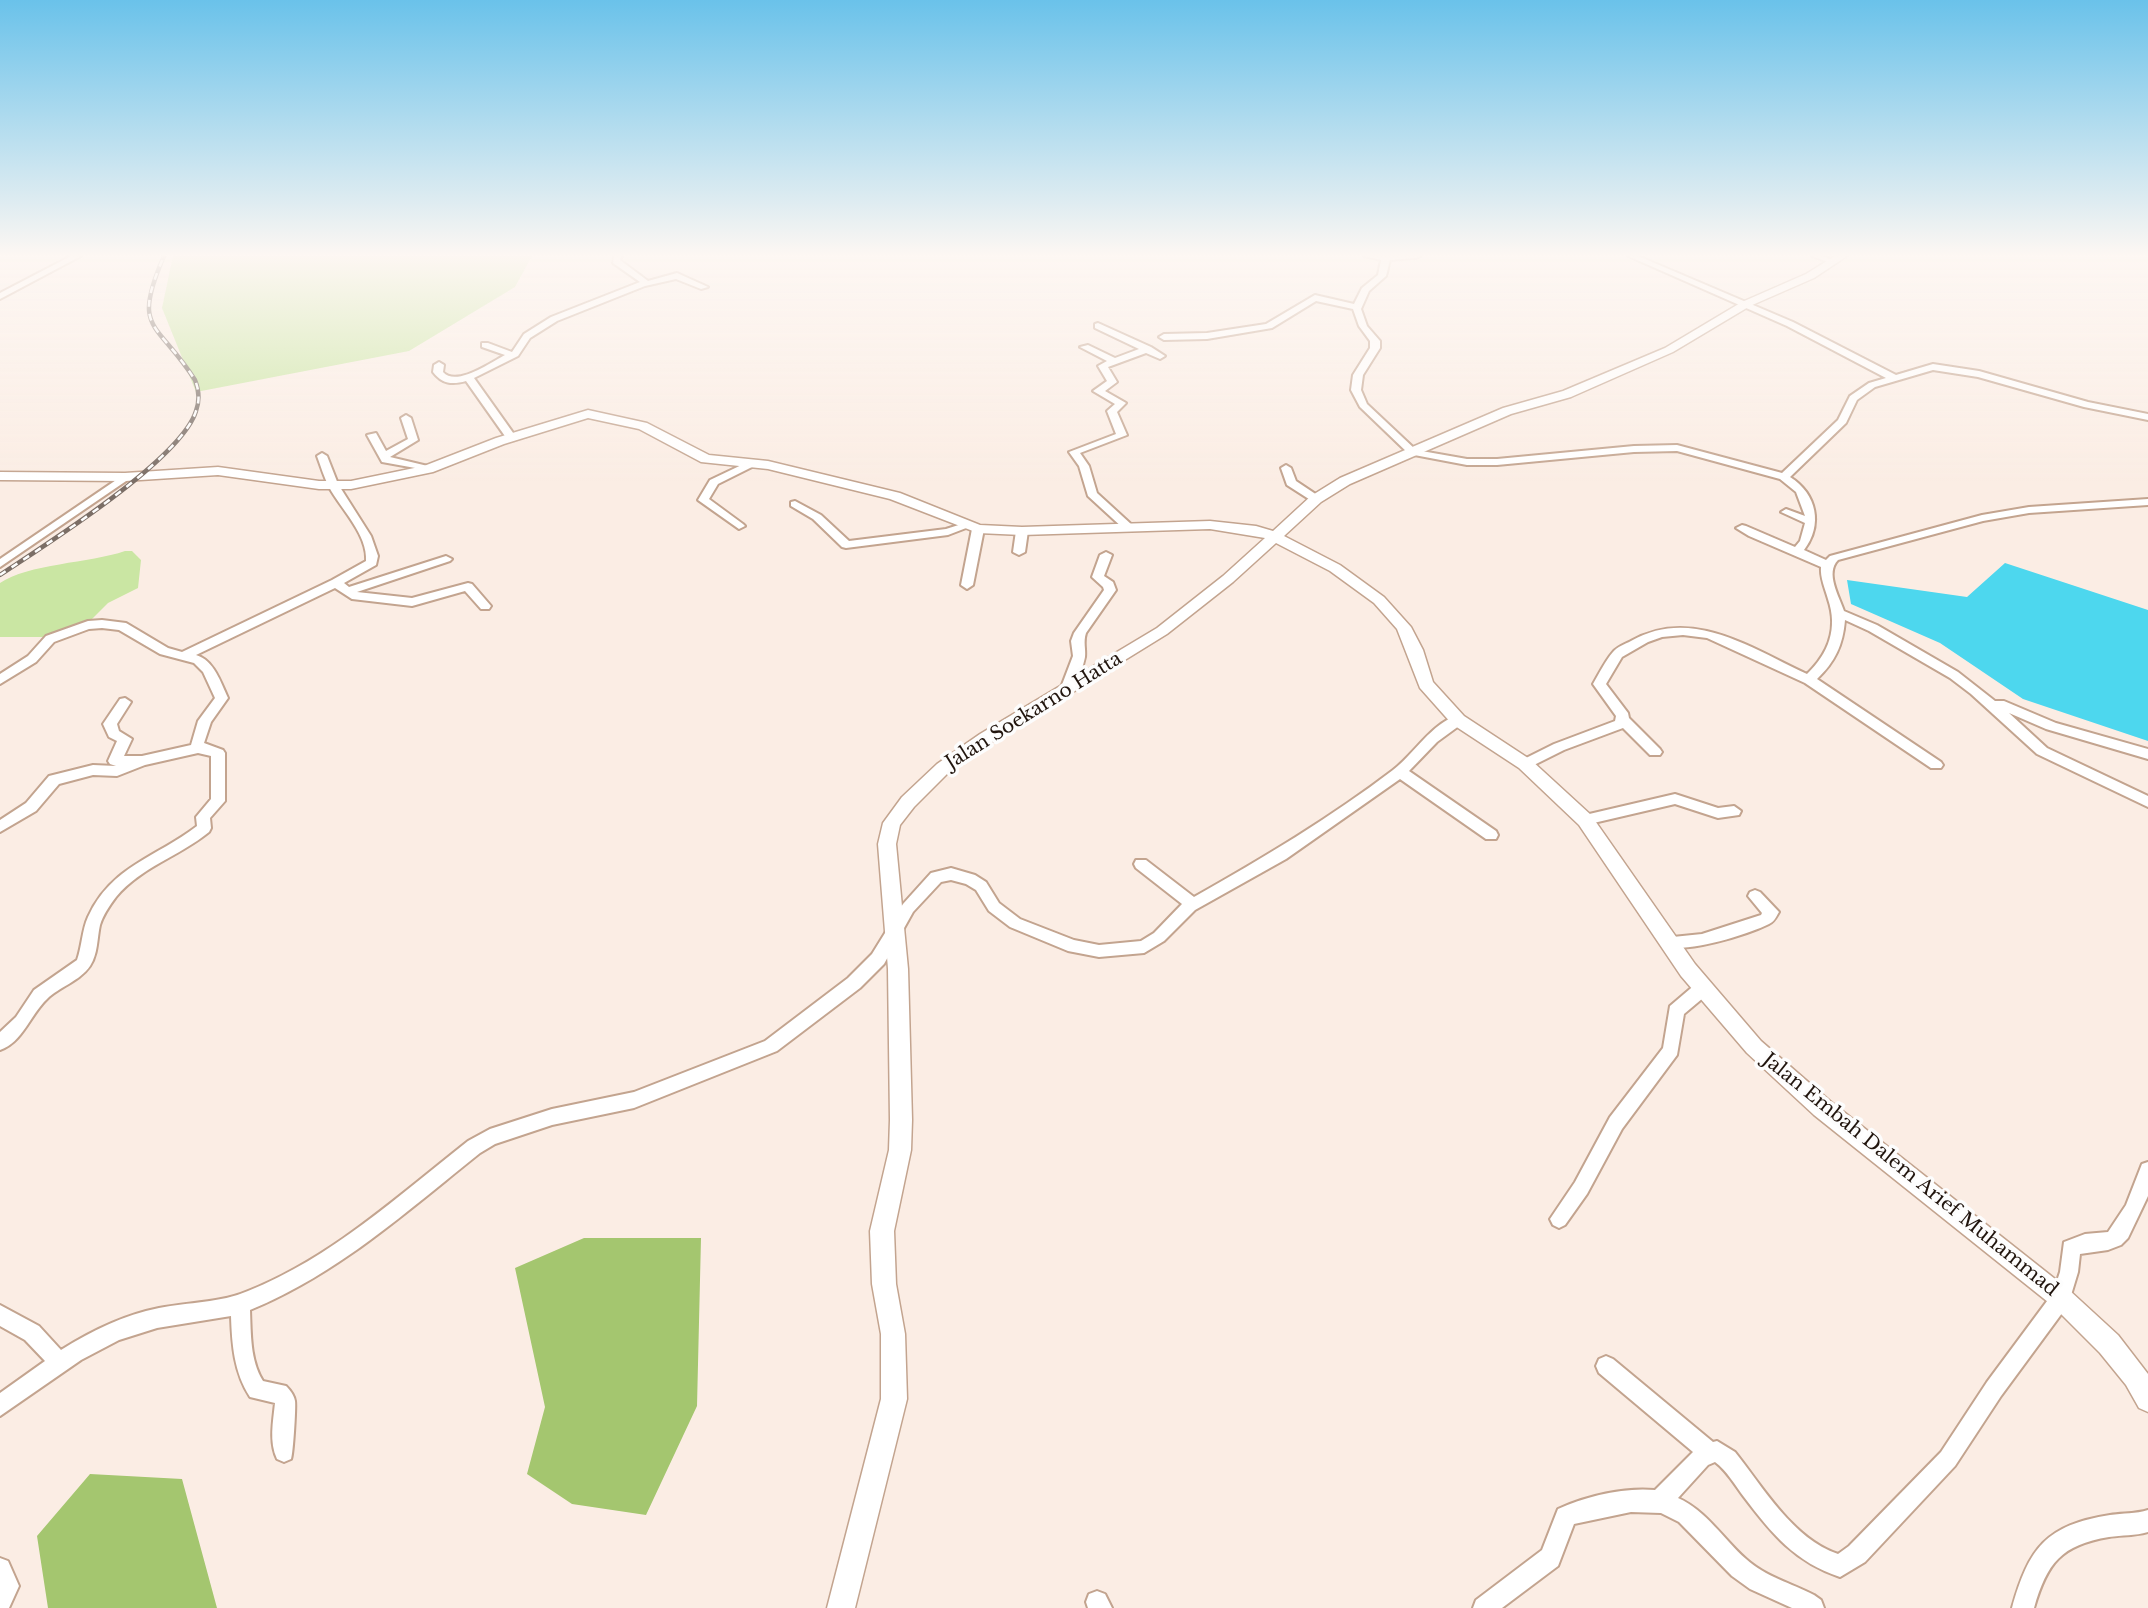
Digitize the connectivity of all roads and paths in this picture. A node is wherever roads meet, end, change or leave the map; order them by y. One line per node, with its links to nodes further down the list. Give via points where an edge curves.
1 (535, 331): 11 (street)
2 (1109, 331): 10 (street)
3 (1238, 331): 7 (street)
4 (1367, 331): 23 (street, via 1375,348 1358,375 1358,397)
5 (1700, 331): 23 (street, Jalan Soekarno Hatta, via 1669,350 1567,394 1507,411)
6 (1800, 331): 18 (street)
7 (1164, 337)
8 (485, 345): 11 (street)
9 (1085, 346): 13 (street)
10 (1148, 349): 12 (street); 13 (street)
11 (513, 355): 16 (street)
12 (1160, 356)
13 (1114, 361): 40 (street, via 1104,365 1112,382 1098,391 1121,403 1112,411 1122,435 1074,452 1084,466 1092,494)
14 (467, 362): 16 (street)
15 (439, 365): 17 (street, via 444,379)
16 (481, 370): 17 (street)
17 (468, 377): 22 (street)
18 (1894, 377): 19 (street, via 1933,367 1953,369); 31 (street, via 1853,398 1842,421)
19 (2148, 417)
20 (405, 418): 25 (street, via 414,440)
21 (372, 435): 25 (street)
22 (511, 437): 26 (street, Jalan Embah Dalem Arief Muhammad, via 593,414 643,426 706,459); 28 (street, Jalan Embah Dalem Arief Muhammad)
23 (1413, 452): 31 (street, via 1497,462 1677,449); 33 (street, Jalan Soekarno Hatta, via 1356,475)
24 (322, 456): 32 (street)
25 (383, 457): 28 (street)
26 (752, 463): 38 (street, via 713,482 703,500); 39 (street, Jalan Embah Dalem Arief Muhammad, via 894,496)
27 (1286, 468): 33 (street, via 1291,483)
28 (428, 469): 32 (street, Jalan Embah Dalem Arief Muhammad)
29 (0, 476): 30 (street, Jalan Embah Dalem Arief Muhammad)
30 (125, 477): 32 (street, Jalan Embah Dalem Arief Muhammad, via 218,471); 48 (street)
31 (1784, 477): 37 (street, via 1803,491)
32 (333, 486): 51 (street, via 374,558)
33 (1316, 499): 43 (street, Jalan Soekarno Hatta)
34 (2148, 502): 49 (street, via 1982,518 1833,558)
35 (795, 504): 39 (street, via 817,517 846,545)
36 (1786, 512): 37 (street)
37 (1811, 522): 44 (street)
38 (739, 526)
39 (973, 527): 42 (street, Jalan Embah Dalem Arief Muhammad); 50 (street)
40 (1128, 527): 42 (street, Jalan Embah Dalem Arief Muhammad); 43 (street, Jalan Embah Dalem Arief Muhammad, via 1227,526)
41 (1742, 528): 44 (street, via 1784,549)
42 (1022, 531): 45 (street)
43 (1274, 536): 57 (street, Jalan Soekarno Hatta, via 1162,631); 61 (street, Jalan Embah Dalem Arief Muhammad, via 1335,568 1379,600 1403,627 1426,684)
44 (1799, 550): 49 (street)
45 (1020, 552)
46 (1106, 555): 57 (street, via 1098,577 1110,590 1080,633 1079,656)
47 (446, 559): 51 (street)
48 (1, 562)
49 (1827, 565): 53 (street)
50 (967, 585)
51 (341, 588): 52 (street, via 357,596 412,602 468,587); 54 (street)
52 (485, 606)
53 (1839, 613): 56 (street, via 1837,640 1825,664); 58 (street, via 1873,628)
54 (184, 656): 55 (street, via 158,648 122,626 88,625 50,639 32,659); 62 (street, via 198,660 208,670 222,698 205,721)
55 (0, 680)
56 (1809, 680): 60 (street, via 1709,634 1660,633 1618,654 1602,677 1599,684); 67 (street)
57 (1066, 690): 77 (street, Jalan Soekarno Hatta, via 943,768 892,823 887,870)
58 (1976, 691): 64 (street, via 2051,726); 69 (street, via 2042,751)
59 (125, 702): 65 (street, via 110,724 114,734 125,739 116,761)
60 (1622, 719): 63 (street); 66 (street, via 1621,724)
61 (1458, 720): 66 (street, Jalan Embah Dalem Arief Muhammad); 68 (street)
62 (199, 748): 65 (street); 80 (street, via 218,753 218,801 203,817 204,828 124,876 91,927 83,964 40,995)
63 (1655, 752)
64 (2148, 754)
65 (142, 761): 72 (street, via 117,771 93,770 54,780 31,807)
66 (1525, 764): 71 (street, Jalan Embah Dalem Arief Muhammad)
67 (1937, 765)
68 (1400, 772): 73 (street); 76 (street, via 1281,855)
69 (2148, 802)
70 (1734, 811): 71 (street, via 1718,813 1675,799)
71 (1585, 820): 78 (street, Jalan Embah Dalem Arief Muhammad)
72 (0, 827)
73 (1491, 835)
74 (1141, 864): 76 (street)
75 (1755, 896): 78 (street, via 1771,912 1766,919 1702,940)
76 (1193, 904): 77 (street, via 1149,944 1099,951 1022,927 994,907 981,887 951,874 926,884)
77 (894, 934): 84 (street, via 854,983 771,1046 634,1100 571,1112 490,1138 368,1232 289,1283); 96 (street, Jalan Soekarno Hatta, via 900,1150 882,1231 884,1284 893,1334 894,1399)
78 (1668, 942): 79 (street, Jalan Embah Dalem Arief Muhammad)
79 (1703, 988): 82 (street, via 1676,1011 1671,1050 1616,1124); 83 (street, Jalan Embah Dalem Arief Muhammad, via 1754,1047 1822,1108)
80 (0, 1043)
81 (2148, 1170): 83 (street, via 2131,1216 2118,1236 2071,1249)
82 (1559, 1219)
83 (2061, 1298): 88 (street, Jalan Embah Dalem Arief Muhammad, via 2109,1344); 91 (street, via 1948,1459 1840,1566 1802,1549 1728,1459 1717,1451)
84 (240, 1304): 86 (street, via 122,1328); 90 (street, via 243,1356 253,1385 257,1390 279,1393 285,1400)
85 (0, 1315): 86 (street, via 32,1333)
86 (59, 1362): 89 (street)
87 (1606, 1366): 91 (street)
88 (2148, 1399)
89 (0, 1406)
90 (284, 1452)
91 (1709, 1452): 92 (street)
92 (1660, 1501): 97 (street, via 1576,1511 1566,1517 1550,1558); 98 (street, via 1688,1518 1753,1579)
93 (2148, 1521): 99 (street, via 2078,1532 2054,1545 2035,1566)
94 (0, 1569): 95 (street, via 8,1586)
95 (0, 1602)
96 (841, 1608)
97 (1484, 1608)
98 (1813, 1608)
99 (2023, 1608)

